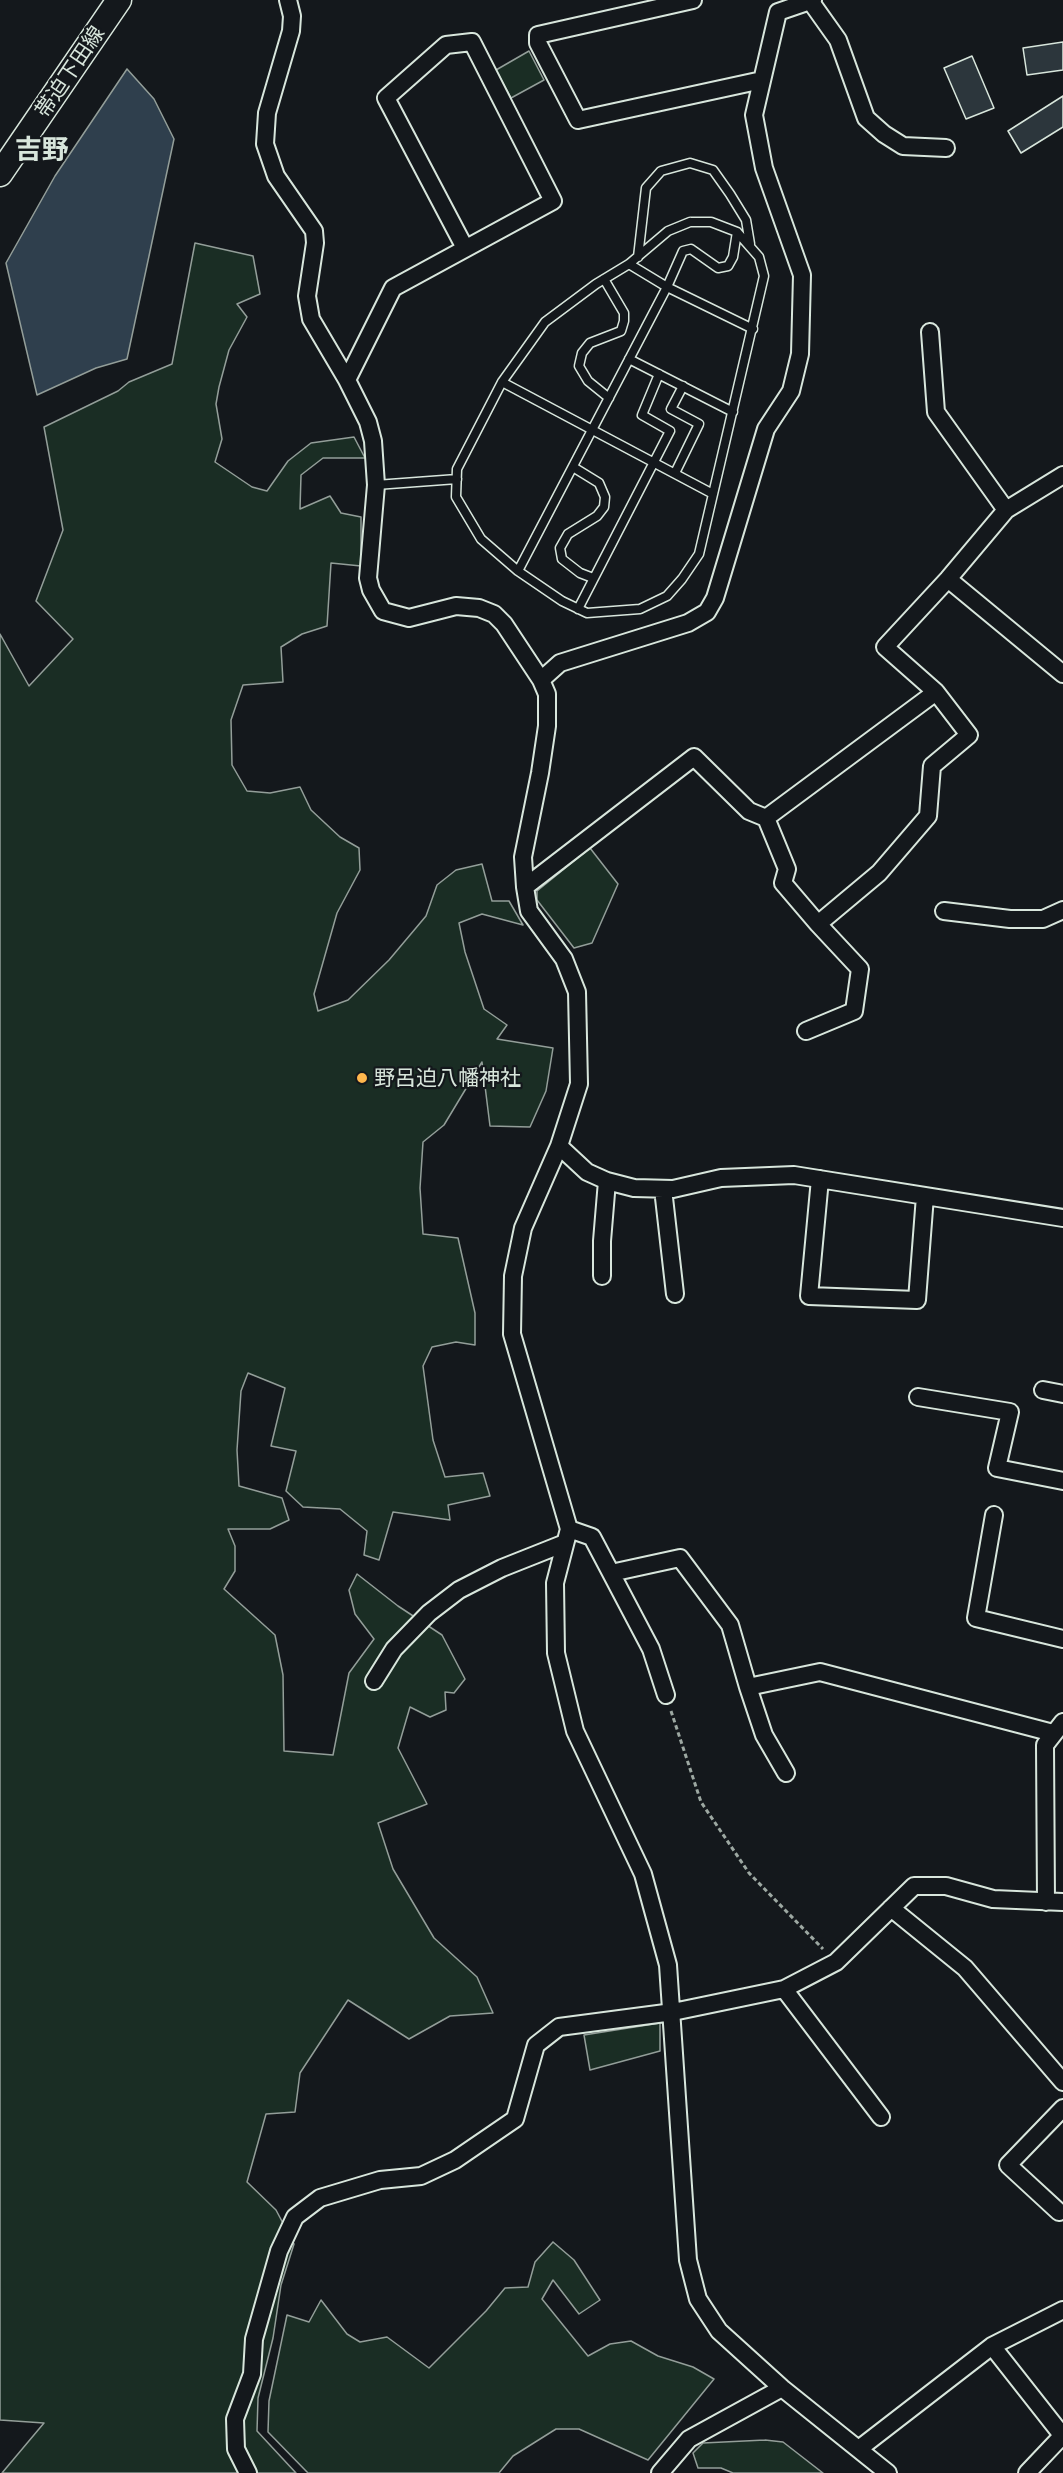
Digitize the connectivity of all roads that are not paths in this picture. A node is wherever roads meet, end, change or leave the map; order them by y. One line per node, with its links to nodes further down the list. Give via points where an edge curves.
1 (119, 0): 9 (main road, 帯迫下田線)
2 (288, 0): 21 (street, via 291,31 267,113 266,144 276,176 314,231 308,308)
3 (693, 0): 5 (street)
4 (812, 1): 6 (street); 8 (street, via 838,40 866,118 903,146)
5 (635, 6): 7 (street, via 538,35 538,43 578,120)
6 (773, 6): 7 (street)
7 (762, 80): 40 (street, via 754,115 758,141 802,275 800,354 792,391 766,429 715,598 707,612 688,623 560,663)
8 (946, 148)
9 (0, 174)
10 (737, 232): 11 (lane); 13 (lane, via 711,222 690,222 668,231); 16 (lane, via 728,266 718,268 691,249 683,251)
11 (750, 244): 13 (lane, via 746,220 713,170 690,163 661,171 646,188); 17 (lane, via 759,257 764,276)
12 (465, 248): 12 (street, via 553,201 472,42 446,45 386,98); 21 (street, via 393,288)
13 (638, 256): 14 (lane)
14 (629, 264): 15 (lane); 16 (lane)
15 (604, 279): 22 (lane, via 544,322); 24 (lane, via 624,313 624,321 621,331 590,343 579,366 588,381)
16 (667, 287): 17 (lane); 19 (lane)
17 (753, 329): 25 (lane)
18 (930, 332): 34 (street, via 936,412)
19 (629, 359): 20 (lane); 24 (lane)
20 (659, 374): 23 (lane); 27 (lane, via 642,415 670,431)
21 (347, 380): 32 (street, via 370,432 376,458)
22 (502, 382): 26 (lane); 31 (lane, via 469,442)
23 (683, 386): 25 (lane); 29 (lane, via 671,409 699,424)
24 (609, 398): 26 (lane)
25 (733, 412): 33 (lane)
26 (593, 429): 27 (lane); 28 (lane)
27 (655, 462): 29 (lane); 36 (lane)
28 (573, 467): 35 (lane); 36 (lane, via 599,483 605,497 604,507 568,534 560,548 562,559)
29 (675, 473): 33 (lane)
30 (1063, 475): 34 (street)
31 (457, 479): 32 (lane); 35 (lane, via 456,497 481,539)
32 (376, 485): 40 (street, via 368,578 375,601 383,611 409,618 456,606 494,614)
33 (713, 494): 38 (lane, via 699,554 667,596 640,609 586,613)
34 (1006, 510): 37 (street)
35 (518, 571): 38 (lane)
36 (593, 578): 38 (lane)
37 (948, 579): 39 (street); 41 (street, via 885,647)
38 (578, 609)
39 (1063, 674)
40 (541, 680): 43 (street, via 547,694 547,726 523,857)
41 (936, 692): 42 (street); 46 (street, via 969,735 932,766 928,816 879,873)
42 (766, 818): 43 (street, via 749,811 694,757); 46 (street, via 786,869 783,883)
43 (525, 887): 48 (street, via 529,911 564,959 578,992 579,1084)
44 (1063, 910): 45 (street, via 1043,919)
45 (944, 911)
46 (818, 924): 47 (street, via 860,969 854,1011)
47 (806, 1031)
48 (558, 1146): 50 (street, via 587,1172); 61 (street, via 523,1228 513,1276 512,1334)
49 (820, 1179): 51 (street, via 794,1175 721,1178); 52 (street); 52 (street, via 809,1296 917,1300)
50 (607, 1181): 51 (street, via 634,1188); 54 (street)
51 (663, 1189): 55 (street)
52 (925, 1196): 53 (street)
53 (1063, 1218)
54 (602, 1276)
55 (675, 1294)
56 (1043, 1390): 57 (street)
57 (1063, 1394)
58 (918, 1397): 59 (street, via 1010,1412 997,1468)
59 (1063, 1480)
60 (994, 1515): 63 (street, via 976,1618)
61 (567, 1536): 62 (street, via 592,1537); 64 (street, via 459,1590 429,1612 394,1649); 73 (street, via 555,1582 556,1653 575,1731 642,1874 668,1965)
62 (611, 1573): 65 (street, via 680,1558 730,1625); 66 (street, via 651,1648)
63 (1063, 1639)
64 (374, 1681)
65 (748, 1687): 67 (street, via 820,1672); 68 (street, via 764,1735)
66 (666, 1695)
67 (1058, 1728): 69 (street, via 1045,1745)
68 (786, 1773)
69 (1046, 1902): 70 (street); 71 (street, via 993,1899 946,1886 914,1886)
70 (1063, 1902)
71 (891, 1908): 72 (street, via 836,1962); 74 (street, via 965,1968)
72 (784, 1989): 73 (street); 76 (street)
73 (673, 2012): 80 (street, via 688,2260 698,2299 719,2331); 83 (street, via 559,2027 536,2045 515,2119 455,2160 421,2176 380,2180 320,2198 295,2217 276,2262 254,2339 252,2374 235,2419 236,2450)
74 (1063, 2082)
75 (1063, 2108): 77 (street, via 1008,2165)
76 (881, 2117)
77 (1059, 2212)
78 (1063, 2310): 79 (street)
79 (992, 2346): 81 (street); 82 (street)
80 (782, 2388): 82 (street); 84 (street, via 689,2439)
81 (1063, 2435): 86 (street)
82 (860, 2448): 85 (street)
83 (248, 2473)
84 (660, 2473)
85 (888, 2473)
86 (1027, 2473)

